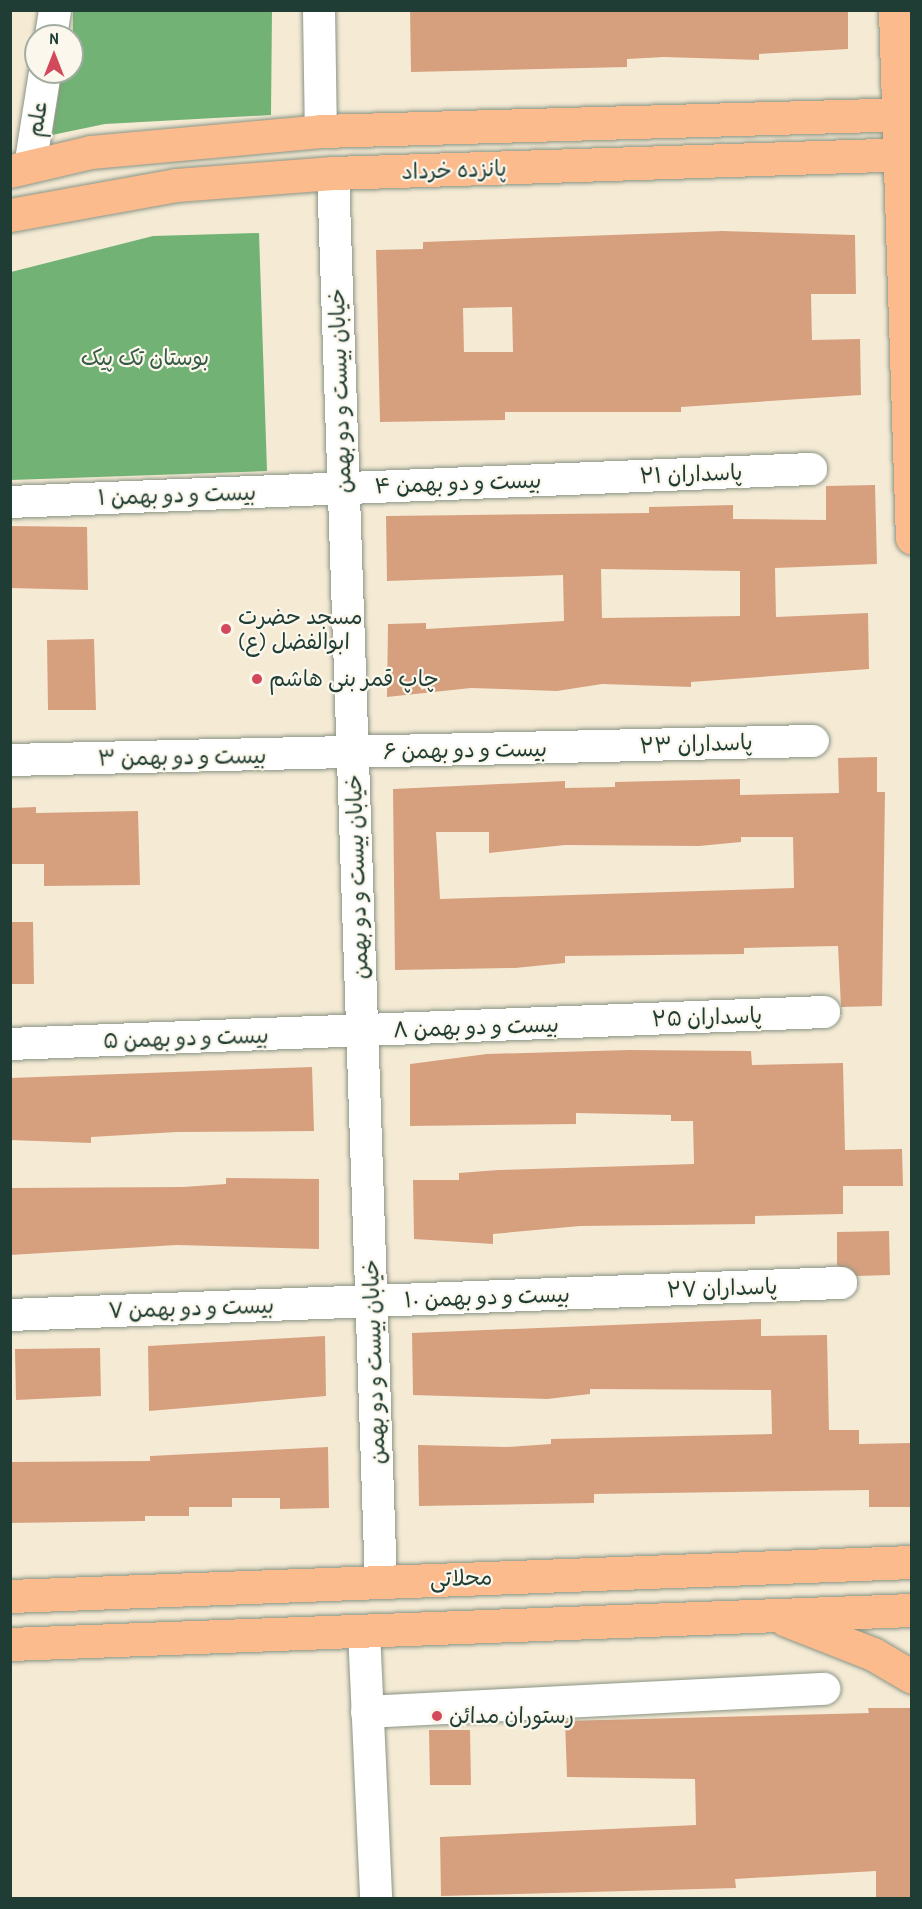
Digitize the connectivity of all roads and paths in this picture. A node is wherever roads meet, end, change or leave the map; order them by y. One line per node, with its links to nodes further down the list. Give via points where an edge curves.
1 (319, 10): 5 (street)
2 (895, 10): 4 (main road)
3 (42, 84): 7 (street, علم)
4 (905, 114): 5 (main road, پانزده خرداد); 6 (main road)
5 (321, 131): 7 (main road, پانزده خرداد, via 168,142)
6 (906, 155): 8 (main road, پانزده خرداد); 14 (main road)
7 (20, 169)
8 (333, 173): 9 (main road, پانزده خرداد, via 176,185); 12 (street, خیابان بیست و دو بهمن)
9 (10, 215)
10 (811, 469): 11 (street, پاسداران ۲۱)
11 (572, 478): 12 (street, بیست و دو بهمن ۴)
12 (344, 488): 13 (street, بیست و دو بهمن ۱); 17 (street, خیابان بیست و دو بهمن)
13 (10, 502)
14 (912, 538)
15 (813, 741): 16 (street, پاسداران ۲۳)
16 (578, 747): 17 (street, بیست و دو بهمن ۶)
17 (353, 753): 18 (street, بیست و دو بهمن ۳); 21 (street, خیابان بیست و دو بهمن)
18 (10, 760)
19 (825, 1012): 20 (street, پاسداران ۲۵)
20 (589, 1022): 21 (street, بیست و دو بهمن ۸)
21 (362, 1032): 22 (street, بیست و دو بهمن ۵); 25 (street, خیابان بیست و دو بهمن)
22 (10, 1044)
23 (841, 1283): 24 (street, پاسداران ۲۷)
24 (603, 1293): 25 (street, بیست و دو بهمن ۱۰)
25 (372, 1302): 26 (street, بیست و دو بهمن ۷); 28 (street, خیابان بیست و دو بهمن)
26 (10, 1315)
27 (912, 1562): 28 (main road, محلاتی)
28 (381, 1581): 29 (main road, محلاتی)
29 (10, 1596)
30 (912, 1610): 31 (main road)
31 (773, 1615): 32 (main road); 34 (main road, via 873,1654)
32 (364, 1631): 33 (main road); 36 (street)
33 (10, 1644)
34 (912, 1677)
35 (825, 1689): 36 (street)
36 (367, 1712): 37 (street)
37 (376, 1899)

